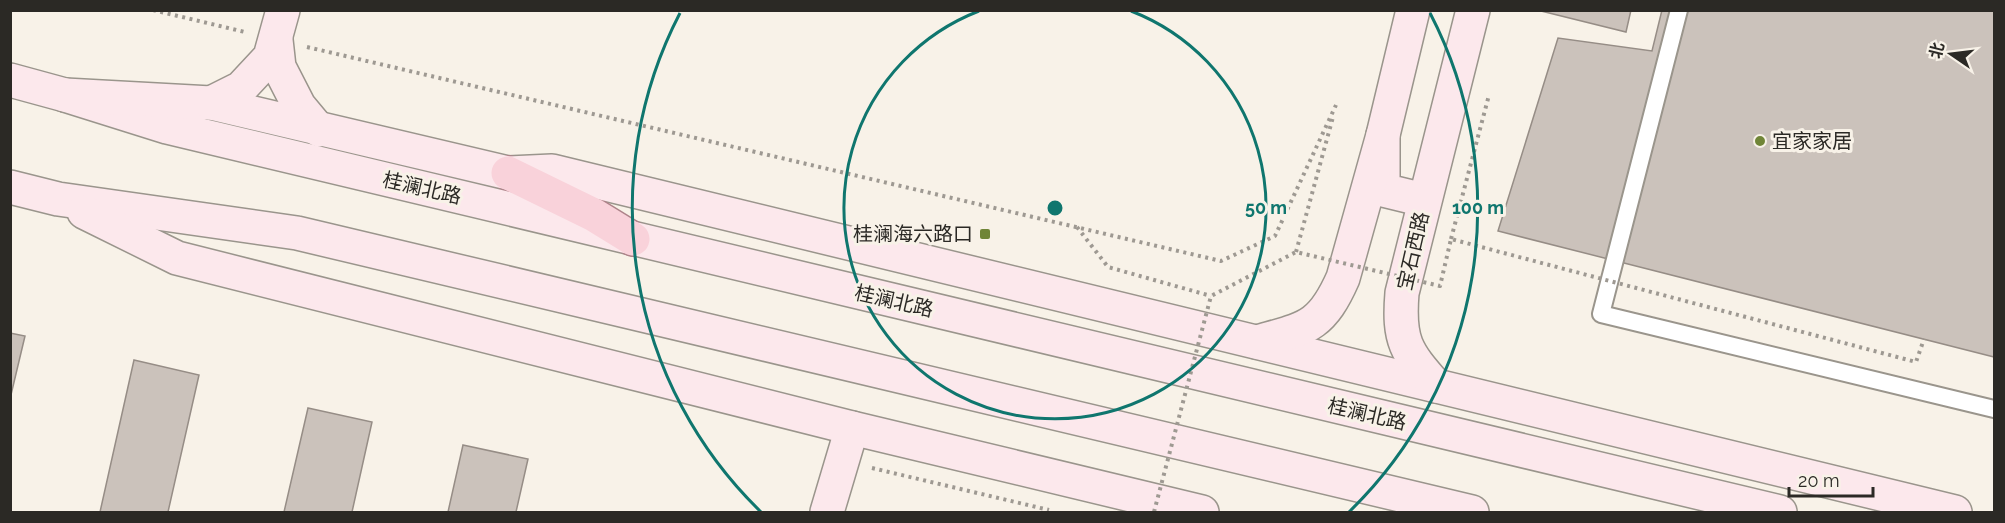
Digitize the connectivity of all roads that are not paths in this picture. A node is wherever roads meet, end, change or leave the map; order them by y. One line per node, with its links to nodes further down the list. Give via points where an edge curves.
1 (1413, 10): 9 (main road, 宝石西路)
2 (1473, 10): 13 (main road)
3 (1679, 10): 17 (lane, via 1601,314)
4 (280, 25): 7 (main road, via 270,57 261,69 241,88); 8 (main road, via 279,68 299,106)
5 (10, 81): 6 (main road, 桂澜北路)
6 (65, 95): 7 (main road); 14 (main road, 桂澜北路, via 166,127)
7 (211, 103): 8 (main road)
8 (320, 130): 10 (main road)
9 (1383, 135): 13 (main road, 宝石西路, via 1383,190); 15 (main road, 宝石西路, via 1334,299 1321,316 1299,330)
10 (508, 173): 14 (main road, via 594,215); 15 (main road, via 552,171)
11 (10, 187): 12 (main road)
12 (58, 199): 18 (main road, via 177,258); 21 (main road, via 297,233)
13 (1425, 200): 16 (main road, 宝石西路, via 1400,312 1402,338 1413,360)
14 (633, 239): 22 (main road, 桂澜北路)
15 (1257, 342): 16 (main road)
16 (1437, 386): 23 (main road)
17 (1995, 409)
18 (852, 428): 19 (main road); 20 (main road)
19 (827, 513)
20 (1202, 513)
21 (1472, 513)
22 (1780, 513)
23 (1955, 513)

